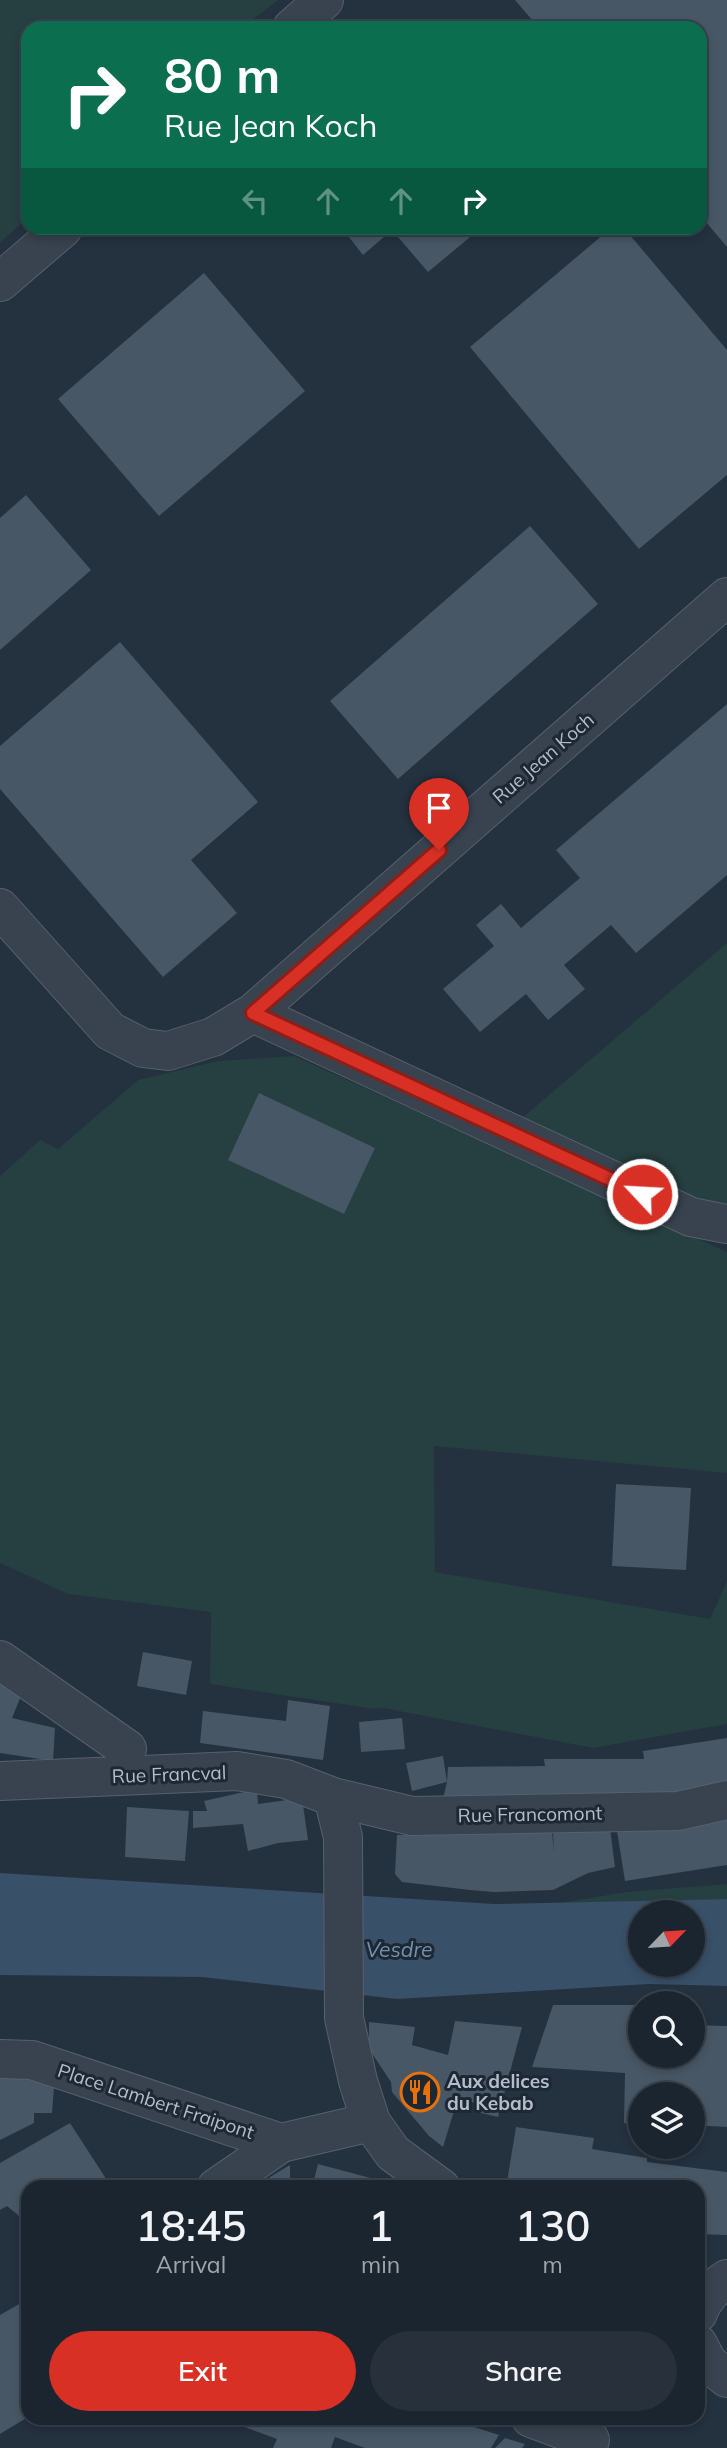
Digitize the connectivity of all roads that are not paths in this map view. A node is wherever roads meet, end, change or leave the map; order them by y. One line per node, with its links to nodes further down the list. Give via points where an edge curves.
1 (324, 0): 2 (street)
2 (300, 21)
3 (55, 235): 4 (street)
4 (0, 282)
5 (727, 597): 7 (street, Rue Jean Koch)
6 (0, 908): 7 (street, Rue Jean Koch, via 110,1031 143,1048 168,1051 213,1037)
7 (253, 1013): 8 (street, via 691,1217)
8 (727, 1224)
9 (0, 1660): 10 (street)
10 (127, 1749)
11 (0, 1781): 12 (street, Rue Francval, via 237,1771 286,1779)
12 (333, 1797): 13 (street, Rue Francomont, via 412,1816 678,1811); 15 (street, via 343,1837 344,2018)
13 (727, 1800)
14 (16, 2059): 16 (street, Place Lambert Fraipont)
15 (371, 2122): 16 (street, Place Lambert Fraipont); 18 (street, via 393,2153)
16 (281, 2143): 17 (street, Place Lambert Fraipont)
17 (228, 2180)
18 (424, 2180)
19 (727, 2279): 20 (street)
20 (705, 2298)
21 (557, 2425): 22 (street)
22 (595, 2435)

